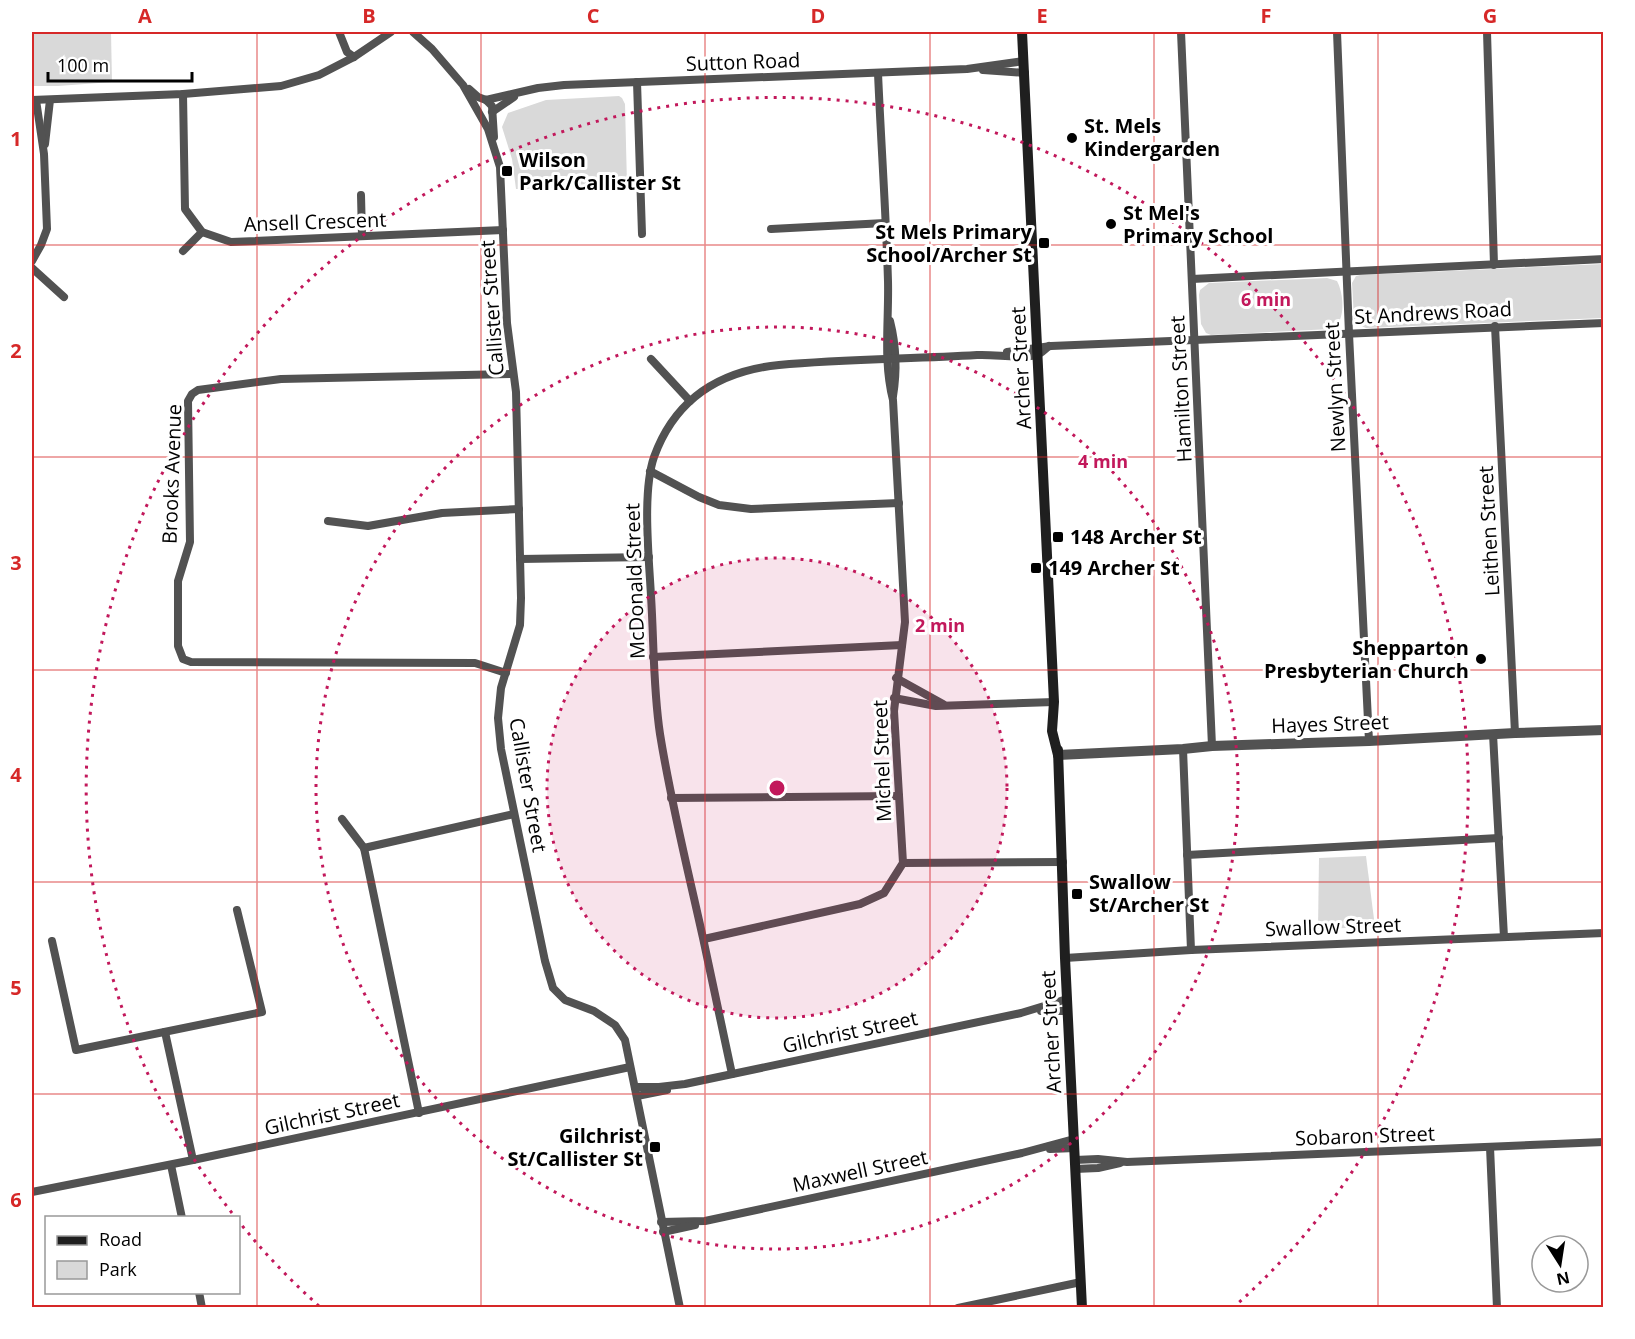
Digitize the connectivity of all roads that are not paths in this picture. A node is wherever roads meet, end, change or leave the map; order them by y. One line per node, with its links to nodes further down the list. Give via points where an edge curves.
1 (340, 32): 10 (street, via 347,52)
2 (391, 32): 10 (street)
3 (413, 32): 9 (street, Callister Street)
4 (420, 32): 9 (street, Callister Street)
5 (1022, 32): 11 (main road, Archer Street)
6 (1181, 32): 40 (street, Hamilton Street)
7 (1337, 32): 39 (street, Newlyn Street)
8 (1487, 32): 37 (street)
9 (432, 49): 15 (street, Callister Street)
10 (354, 57): 18 (street, via 319,75 281,86)
11 (1024, 61): 12 (street, Sutton Road); 13 (main road, Archer Street)
12 (967, 69): 13 (street, Sutton Road); 14 (street, Sutton Road)
13 (1025, 73): 46 (main road, Archer Street)
14 (878, 74): 16 (street, Sutton Road); 28 (street, Michel Street)
15 (461, 82): 21 (street, Callister Street); 22 (street, Callister Street)
16 (637, 82): 17 (street, Sutton Road, via 564,85); 32 (street)
17 (520, 93): 21 (street, Sutton Road); 23 (street, Sutton Road)
18 (183, 94): 20 (street); 31 (street, via 185,210)
19 (34, 100): 20 (street); 26 (street)
20 (50, 100): 26 (street)
21 (485, 100): 22 (street); 23 (street, Callister Street, via 491,103)
22 (476, 108): 24 (street, Callister Street)
23 (492, 112): 24 (street); 25 (street, Callister Street)
24 (480, 116): 25 (street, Callister Street)
25 (496, 153): 30 (street, Callister Street)
26 (44, 154): 36 (street, via 46,229)
27 (362, 195): 33 (street)
28 (885, 223): 29 (street); 48 (street, Michel Street, via 889,317 886,336)
29 (771, 229)
30 (503, 230): 33 (street, Ansell Crescent); 49 (street, Callister Street)
31 (202, 232): 33 (street, Ansell Crescent, via 231,242); 34 (street)
32 (642, 234)
33 (362, 236)
34 (183, 251)
35 (1604, 259): 37 (street)
36 (32, 261)
37 (1494, 265): 39 (street)
38 (32, 268): 41 (street)
39 (1347, 272): 40 (street); 44 (street, Newlyn Street)
40 (1192, 279): 45 (street, Hamilton Street)
41 (64, 297)
42 (1604, 323): 43 (street, St Andrews Road)
43 (1495, 327): 44 (street, St Andrews Road); 65 (street, Leithen Street)
44 (1349, 334): 45 (street, St Andrews Road); 67 (street, Newlyn Street)
45 (1196, 341): 46 (street, St Andrews Road); 68 (street, Hamilton Street)
46 (1042, 349): 48 (street, McDonald Street); 62 (main road, Archer Street)
47 (651, 359): 50 (street)
48 (891, 360): 50 (street, McDonald Street, via 748,370 714,383); 52 (street, Michel Street, via 888,384)
49 (513, 374): 53 (street, Callister Street); 59 (street, Brooks Avenue, via 282,379 198,390 188,401 190,542 178,581 178,646 183,659 191,662 475,663)
50 (690, 401): 51 (street, McDonald Street, via 669,426)
51 (650, 471): 52 (street, via 699,497 751,509); 55 (street, McDonald Street)
52 (899, 503): 57 (street, Michel Street, via 905,622)
53 (519, 509): 54 (street, via 442,513 368,526); 56 (street, Callister Street)
54 (328, 521)
55 (649, 557): 56 (street); 58 (street, McDonald Street)
56 (520, 559): 59 (street, Callister Street, via 520,625)
57 (902, 645): 58 (street); 60 (street, Michel Street)
58 (653, 657): 72 (street, McDonald Street, via 659,731)
59 (506, 673): 73 (street, Callister Street, via 498,718)
60 (896, 678): 61 (street, Michel Street); 63 (street)
61 (894, 698): 63 (street); 71 (street, Michel Street)
62 (1054, 702): 63 (street); 70 (main road, Archer Street, via 1052,727)
63 (947, 706)
64 (1604, 730): 65 (street, Hayes Street)
65 (1515, 733): 66 (street, Hayes Street)
66 (1493, 734): 67 (street, Hayes Street); 75 (street)
67 (1369, 741): 68 (street, Hayes Street)
68 (1212, 746): 69 (street, Hayes Street)
69 (1184, 749): 70 (street, Hayes Street); 77 (street)
70 (1058, 755): 78 (main road, Archer Street)
71 (899, 796): 72 (street); 79 (street, Michel Street)
72 (671, 798): 83 (street, McDonald Street)
73 (514, 814): 76 (street); 91 (street, Callister Street, via 553,988 565,1000 594,1011 615,1025 625,1040)
74 (342, 819): 76 (street)
75 (1498, 838): 77 (street); 82 (street)
76 (364, 849): 96 (street)
77 (1187, 855): 85 (street)
78 (1063, 862): 79 (street); 86 (main road, Archer Street)
79 (903, 863): 83 (street, via 884,893 860,904)
80 (237, 910): 90 (street, via 262,1012)
81 (1604, 933): 82 (street, Swallow Street)
82 (1504, 937): 85 (street, Swallow Street)
83 (704, 939): 92 (street, McDonald Street)
84 (52, 941): 90 (street, via 76,1050)
85 (1191, 950): 86 (street, Swallow Street)
86 (1065, 958): 87 (main road, Archer Street)
87 (1067, 999): 88 (main road, Archer Street); 89 (street, Gilchrist Street)
88 (1068, 1011): 89 (street, Gilchrist Street); 98 (main road, Archer Street)
89 (1021, 1012): 92 (street, Gilchrist Street)
90 (165, 1032): 100 (street)
91 (630, 1067): 94 (street, Callister Street); 96 (street, Gilchrist Street)
92 (732, 1074): 93 (street, Gilchrist Street)
93 (685, 1084): 94 (street, Gilchrist Street); 95 (street, Gilchrist Street)
94 (634, 1087): 95 (street, Callister Street)
95 (637, 1096): 106 (street, Callister Street)
96 (419, 1113): 100 (street, Gilchrist Street)
97 (1604, 1142): 99 (street, Sobaron Street)
98 (1074, 1144): 102 (main road, Archer Street); 105 (street, Maxwell Street)
99 (1490, 1147): 102 (street, Sobaron Street, via 1128,1162 1098,1159); 112 (street)
100 (193, 1160): 101 (street, Gilchrist Street)
101 (171, 1165): 103 (street, Gilchrist Street); 104 (street)
102 (1075, 1165): 108 (main road, Archer Street)
103 (32, 1194)
104 (182, 1216)
105 (705, 1221): 106 (street, Maxwell Street); 107 (street, Maxwell Street)
106 (661, 1222): 107 (street, Callister Street)
107 (663, 1232): 109 (street, Callister Street)
108 (1081, 1282): 110 (street); 111 (main road, Archer Street)
109 (680, 1308)
110 (958, 1308)
111 (1082, 1308)
112 (1497, 1308)

